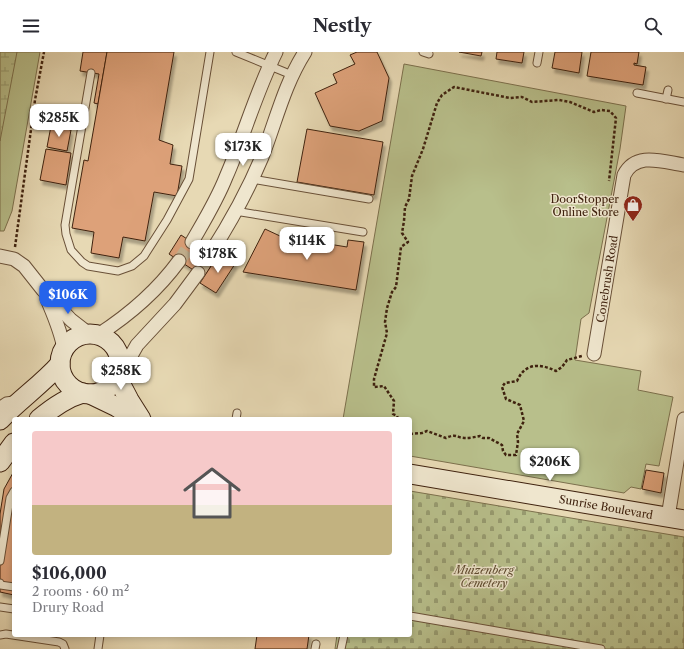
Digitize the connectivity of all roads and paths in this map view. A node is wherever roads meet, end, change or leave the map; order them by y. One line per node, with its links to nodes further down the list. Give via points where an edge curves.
1 (44, 52): 22 (path)
2 (210, 52): 9 (lane, via 189,179 149,249 138,262 118,271 88,266 82,262 71,250 66,234 65,225)
3 (236, 52): 8 (lane)
4 (276, 52): 8 (street)
5 (304, 52): 10 (street)
6 (539, 52): 7 (lane)
7 (537, 63)
8 (269, 65): 10 (lane); 21 (street, via 226,178)
9 (91, 73)
10 (292, 75): 16 (street)
11 (668, 90): 13 (lane)
12 (637, 93): 13 (lane)
13 (666, 98): 14 (lane)
14 (684, 102)
15 (684, 165): 17 (street, Conebrush Road, via 642,160 627,169)
16 (252, 179): 18 (lane); 19 (street)
17 (622, 187): 29 (street, Conebrush Road); 38 (path, via 608,181 616,118 610,111 594,112 578,104 559,100 532,102 522,97 510,98 454,88 442,95 412,176 402,233 408,242 401,247 396,287 392,292 385,322 387,333 374,380 374,386 384,386 394,401 393,414)
18 (369, 199)
19 (235, 211): 20 (lane); 23 (street)
20 (363, 232)
21 (192, 242)
22 (14, 251)
23 (210, 254)
24 (0, 256): 27 (street, via 14,259 24,266)
25 (179, 261): 28 (street, via 138,305 114,324)
26 (198, 273): 31 (street, via 166,315 137,345)
27 (42, 290): 28 (street, via 71,320); 30 (street, via 58,324 62,338)
28 (94, 334): 30 (street, via 74,338); 31 (street, via 106,338 113,344 120,361)
29 (594, 354): 41 (path, via 567,360 556,371 547,367 529,367 517,381 505,383 502,387 506,399 520,405 524,421 517,434 516,455 506,455 502,445 480,436 463,438 457,435 446,438 427,430)
30 (62, 357): 32 (street, via 64,380 75,391); 33 (street, via 39,386)
31 (119, 373): 32 (street, via 109,388); 37 (street, via 129,400)
32 (86, 394): 35 (street, via 66,400); 36 (street, via 117,406)
33 (22, 399): 34 (lane, via 6,401); 40 (street)
34 (0, 405)
35 (42, 417)
36 (132, 417)
37 (140, 417)
38 (397, 417)
39 (684, 419): 43 (street)
40 (0, 420)
41 (412, 434)
42 (12, 446): 44 (street)
43 (681, 453): 47 (street)
44 (0, 462)
45 (412, 474): 47 (street, Sunrise Boulevard)
46 (12, 494): 48 (lane)
47 (676, 519)
48 (0, 561)
49 (0, 584): 50 (lane)
50 (12, 587)
51 (0, 607): 52 (lane)
52 (12, 609)
53 (412, 616): 62 (lane)
54 (0, 635): 55 (lane)
55 (12, 635)
56 (26, 637): 59 (lane, via 59,642)
57 (100, 637): 60 (lane)
58 (344, 637): 61 (lane)
59 (65, 649)
60 (98, 649)
61 (341, 649)
62 (601, 649)

